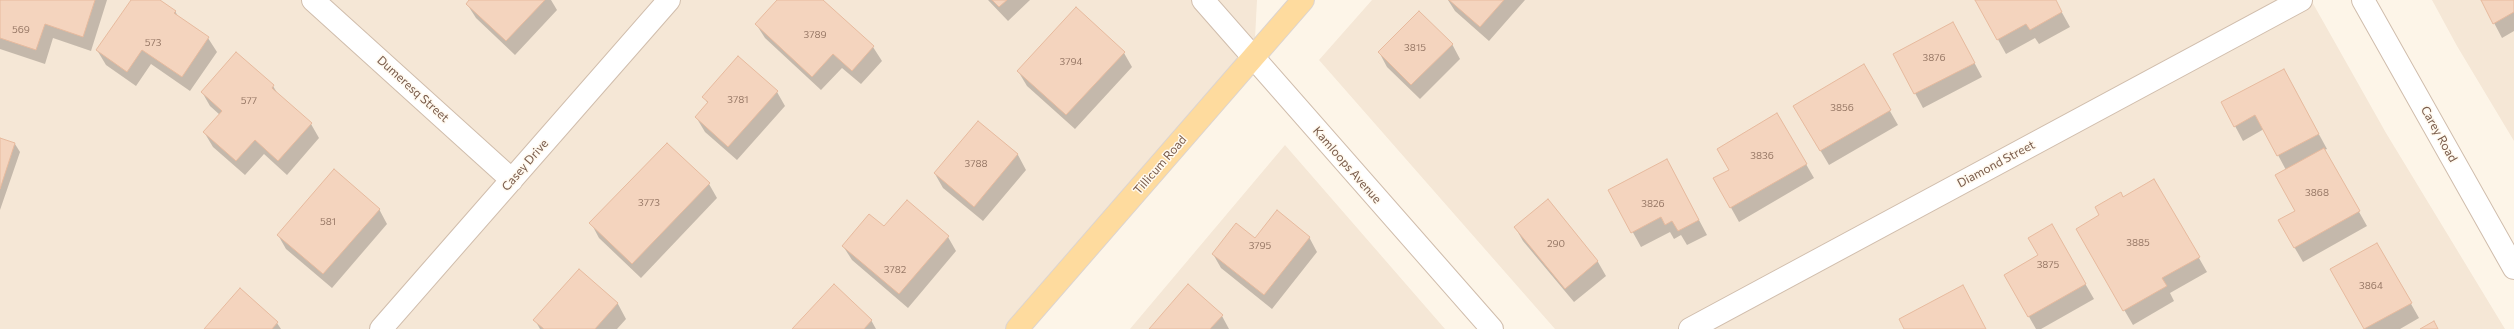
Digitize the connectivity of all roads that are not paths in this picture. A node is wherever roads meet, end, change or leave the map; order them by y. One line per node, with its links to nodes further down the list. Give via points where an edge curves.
1 (313, 0): 8 (street, Dumeresq Street)
2 (669, 0): 8 (street, Casey Drive)
3 (1203, 0): 7 (street, Kamloops Avenue)
4 (1303, 0): 7 (main road, Tillicum Road)
5 (2301, 0): 13 (street, Diamond Street)
6 (2363, 0): 9 (street, Carey Road)
7 (1254, 58): 11 (main road, Tillicum Road); 12 (street, Kamloops Avenue)
8 (512, 180): 10 (street, Casey Drive)
9 (2514, 268)
10 (381, 329)
11 (1017, 329)
12 (1492, 329)
13 (1690, 329)

